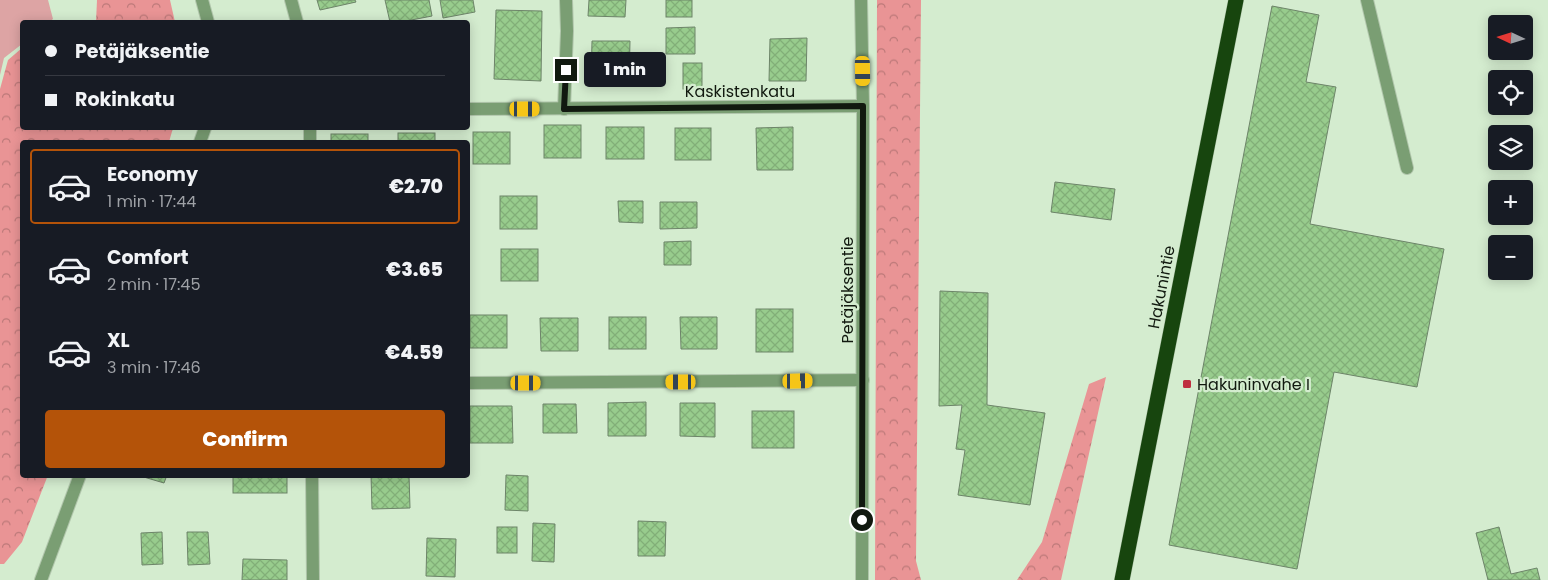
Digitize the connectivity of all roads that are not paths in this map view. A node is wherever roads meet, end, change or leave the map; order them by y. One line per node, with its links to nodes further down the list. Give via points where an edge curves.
1 (202, 0): 7 (street)
2 (291, 0): 8 (street)
3 (566, 0): 11 (street)
4 (861, 0): 9 (street, Petäjäksentie)
5 (1236, 0): 20 (highway, Hakunintie)
6 (1367, 0): 12 (street)
7 (207, 20)
8 (296, 20)
9 (863, 106): 11 (street, Kaskistenkatu); 13 (street, Petäjäksentie)
10 (470, 109): 11 (street, Kaskistenkatu)
11 (564, 109)
12 (1407, 168)
13 (863, 380): 14 (street); 19 (street, Petäjäksentie)
14 (470, 383)
15 (79, 478): 17 (street)
16 (312, 478): 18 (street)
17 (40, 580)
18 (313, 580)
19 (862, 580)
20 (1122, 580)

